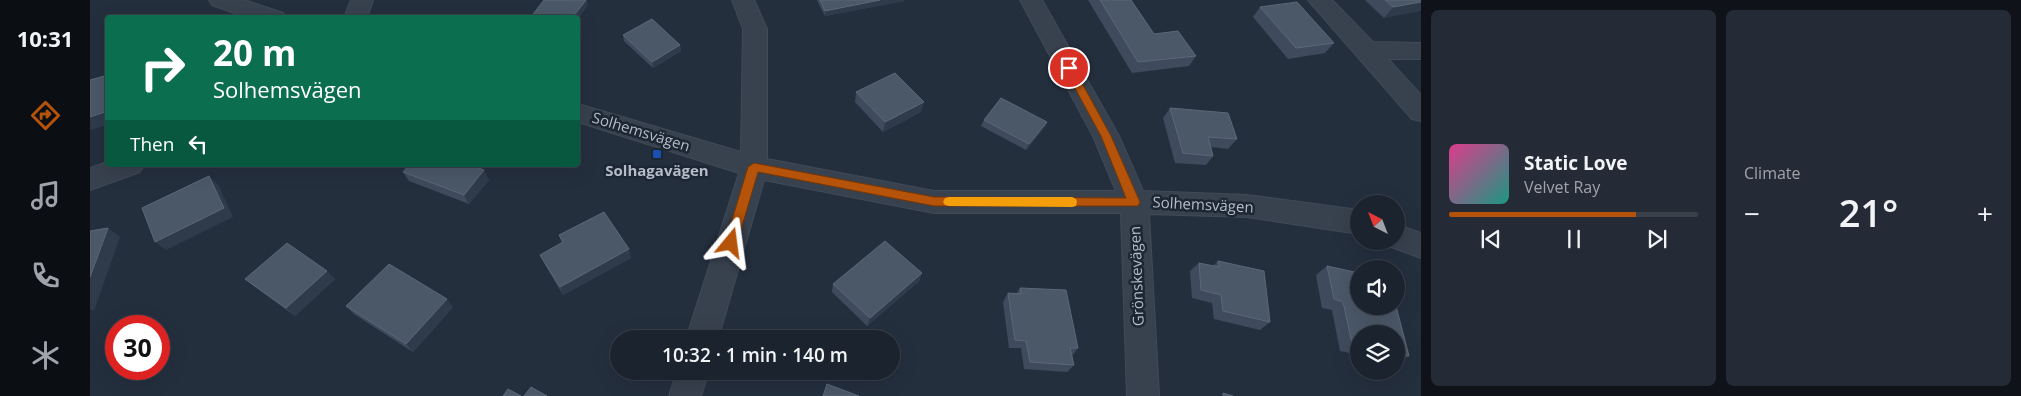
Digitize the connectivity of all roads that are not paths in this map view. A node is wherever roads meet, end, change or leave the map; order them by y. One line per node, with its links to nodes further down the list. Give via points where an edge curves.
1 (220, 0): 6 (street)
2 (362, 0): 7 (street)
3 (743, 0): 13 (street, via 755,29)
4 (1032, 0): 15 (street, Grönskevägen, via 1106,136)
5 (1320, 0): 8 (street)
6 (266, 15)
7 (356, 15)
8 (1367, 50): 9 (street); 10 (street)
9 (1421, 51)
10 (1421, 112)
11 (580, 113): 13 (street, Solhemsvägen)
12 (125, 167): 14 (street)
13 (754, 167): 15 (street, Solhemsvägen, via 934,202); 19 (street)
14 (90, 179)
15 (1134, 202): 16 (street, Solhemsvägen, via 1247,206); 22 (street, Grönskevägen)
16 (1350, 221)
17 (1405, 240): 18 (street)
18 (1421, 246)
19 (705, 330)
20 (690, 380): 21 (street)
21 (685, 396)
22 (1143, 396)

